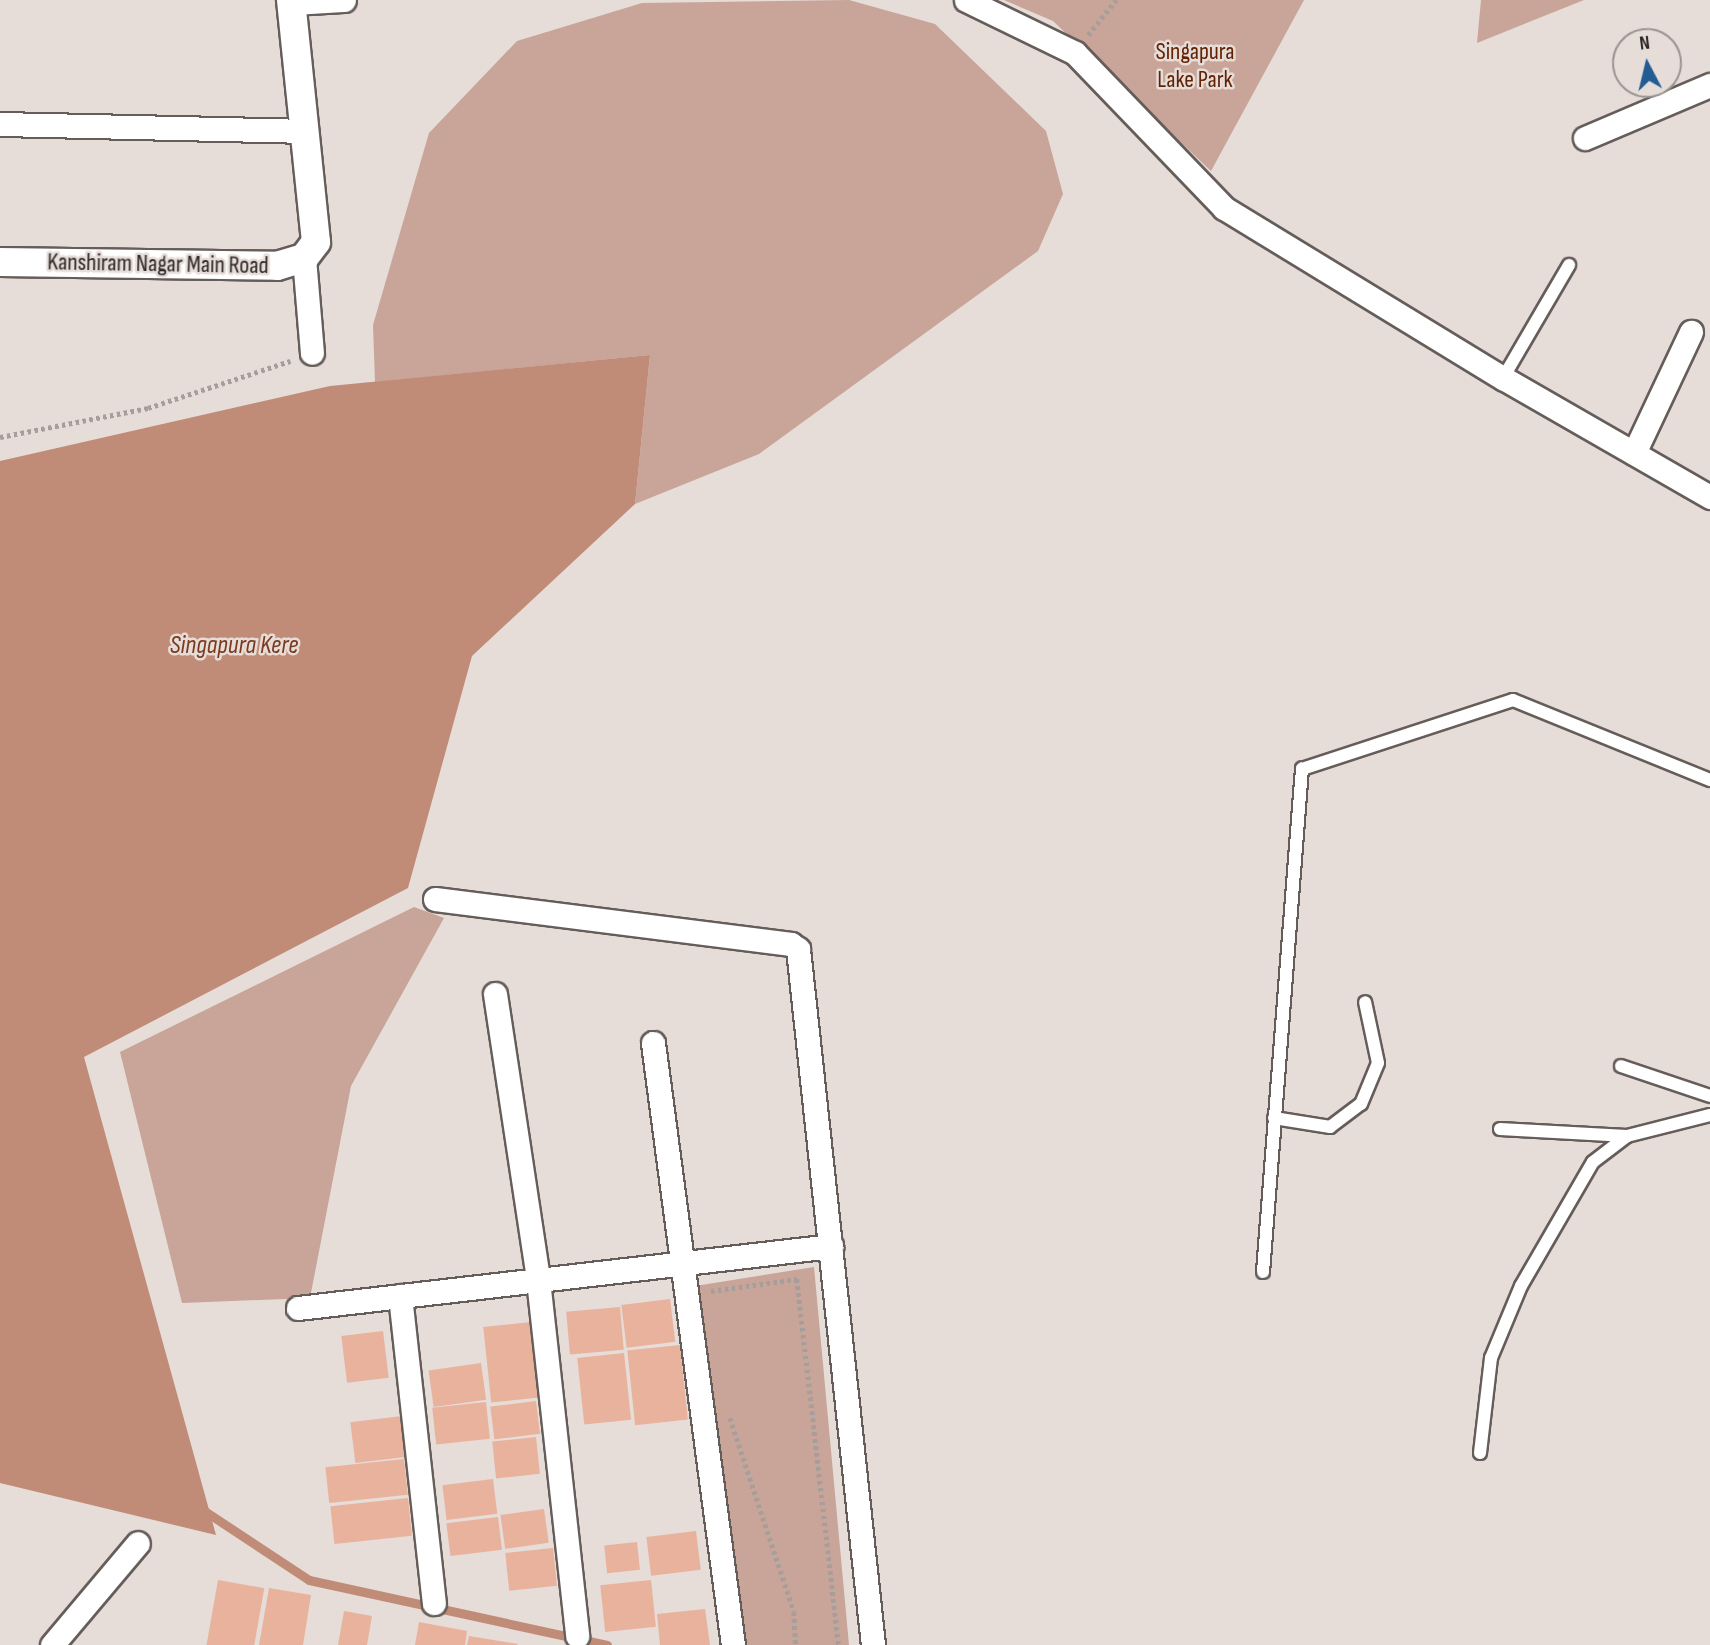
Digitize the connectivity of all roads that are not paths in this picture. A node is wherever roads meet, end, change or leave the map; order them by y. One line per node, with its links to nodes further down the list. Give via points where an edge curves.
1 (344, 0): 3 (street)
2 (967, 0): 13 (street, via 1075,52 1224,208)
3 (292, 1): 6 (street, Kanshiram Nagar Main Road)
4 (1710, 85): 7 (street)
5 (0, 124): 6 (street)
6 (305, 131): 8 (street, Kanshiram Nagar Main Road, via 316,242)
7 (1586, 138)
8 (304, 258): 9 (street, Kanshiram Nagar Main Road, via 277,267); 12 (street)
9 (0, 262)
10 (1569, 265): 13 (lane)
11 (1691, 332): 14 (street)
12 (312, 353)
13 (1503, 378): 14 (street)
14 (1634, 453): 15 (street)
15 (1710, 497)
16 (1710, 780): 24 (lane, via 1513,700 1302,769)
17 (435, 900): 27 (street, via 791,944 798,949)
18 (495, 994): 30 (street)
19 (1365, 1002): 24 (lane, via 1378,1063 1361,1104 1330,1127)
20 (653, 1043): 28 (street)
21 (1620, 1066): 22 (lane)
22 (1710, 1096)
23 (1710, 1115): 26 (lane)
24 (1275, 1118): 29 (lane)
25 (1500, 1129): 26 (lane)
26 (1627, 1136): 33 (lane, via 1593,1162 1521,1286 1491,1358)
27 (831, 1246): 28 (street); 39 (street)
28 (683, 1263): 30 (street); 38 (street)
29 (1263, 1272)
30 (538, 1280): 31 (street); 36 (street)
31 (400, 1296): 32 (street); 35 (street)
32 (298, 1308)
33 (1480, 1453)
34 (138, 1543): 37 (street)
35 (434, 1602)
36 (577, 1636)
37 (52, 1645)
38 (733, 1645)
39 (873, 1645)

